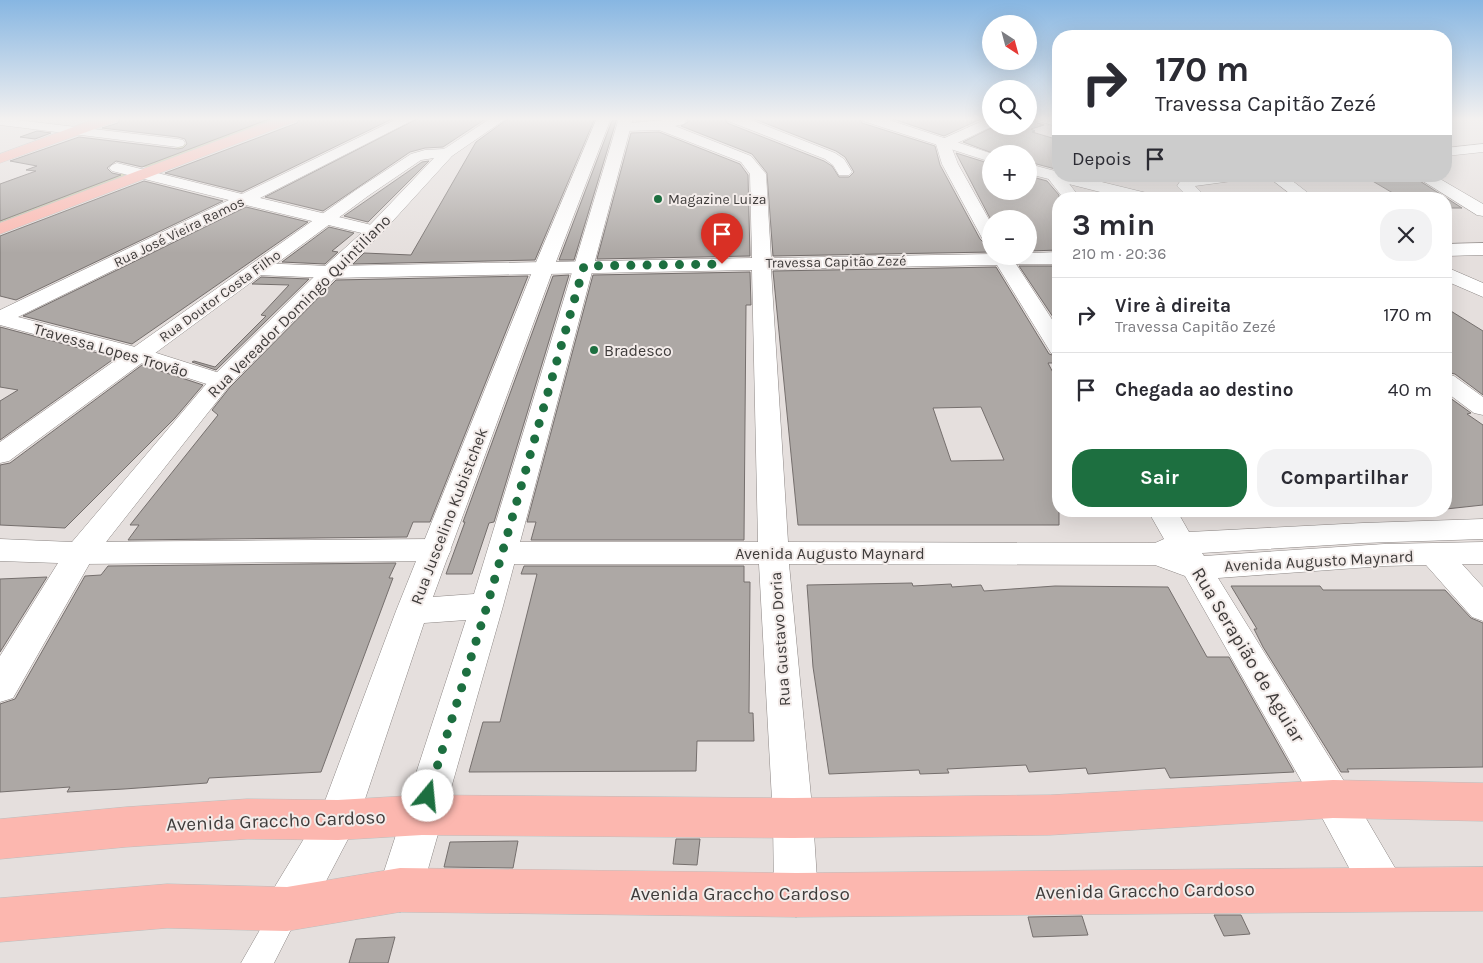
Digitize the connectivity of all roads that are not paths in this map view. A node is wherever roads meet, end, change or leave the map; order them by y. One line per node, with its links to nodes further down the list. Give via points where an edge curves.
1 (129, 163): 11 (main road)
2 (173, 163): 14 (main road)
3 (321, 163): 29 (street, Rua José Vieira Ramos)
4 (406, 163): 33 (street, Rua Doutor Costa Filho)
5 (439, 163): 36 (street, Rua Vereador Domingo Quintiliano)
6 (597, 163): 45 (street, Rua Juscelino Kubistchek)
7 (608, 163): 44 (street)
8 (749, 163): 42 (street, Rua Gustavo Doria, via 758,174)
9 (839, 163): 13 (street)
10 (950, 163): 34 (street)
11 (117, 168): 14 (street); 15 (main road)
12 (1037, 171): 16 (street)
13 (844, 172)
14 (144, 174): 29 (street); 35 (main road)
15 (99, 175)
16 (1052, 176)
17 (81, 182): 32 (main road)
18 (1059, 182): 23 (street)
19 (1076, 182): 24 (street)
20 (1192, 182): 25 (street, via 1185,186)
21 (1284, 182): 26 (street)
22 (1431, 182): 27 (street)
23 (1067, 192)
24 (1119, 192)
25 (1191, 192)
26 (1298, 192)
27 (1445, 192)
28 (1483, 198): 30 (street)
29 (249, 199): 33 (street); 50 (street, Rua José Vieira Ramos)
30 (1454, 199): 31 (street)
31 (1483, 211)
32 (0, 215)
33 (326, 219): 36 (street); 46 (street, Rua Doutor Costa Filho)
34 (982, 222)
35 (0, 229)
36 (374, 231): 47 (street, Rua Vereador Domingo Quintiliano)
37 (1483, 249): 38 (street)
38 (1452, 250)
39 (982, 258): 42 (street, Travessa Capitão Zezé)
40 (1037, 258): 41 (street, Travessa Capitão Zezé)
41 (1052, 258)
42 (762, 264): 44 (street, Travessa Capitão Zezé); 63 (street, Rua Gustavo Doria)
43 (1006, 265): 51 (street)
44 (584, 266): 45 (street, Travessa Capitão Zezé); 65 (street)
45 (544, 267): 47 (street); 62 (street, Rua Juscelino Kubistchek)
46 (257, 269): 47 (street); 52 (street, Rua Doutor Costa Filho)
47 (330, 272): 53 (street, Rua Vereador Domingo Quintiliano)
48 (1452, 276): 49 (street)
49 (1483, 291)
50 (0, 319): 52 (street, Travessa Lopes Trovão)
51 (1052, 337)
52 (139, 355): 53 (street, Travessa Lopes Trovão); 56 (street, Rua Doutor Costa Filho)
53 (221, 381): 64 (street, Rua Vereador Domingo Quintiliano)
54 (1452, 385): 55 (street)
55 (1483, 408)
56 (0, 455)
57 (1164, 517): 67 (street, Rua Serapião de Aguiar)
58 (1349, 517): 60 (street)
59 (1483, 529): 60 (street, Avenida Augusto Maynard)
60 (1363, 533): 67 (street, Avenida Augusto Maynard)
61 (0, 550): 64 (street)
62 (436, 550): 64 (street); 71 (street, Rua Juscelino Kubistchek)
63 (773, 552): 65 (street, Avenida Augusto Maynard); 67 (street, Avenida Augusto Maynard); 76 (street, Rua Gustavo Doria)
64 (80, 553): 72 (street, Rua Vereador Domingo Quintiliano)
65 (502, 553): 69 (street)
66 (1483, 553): 68 (street, Avenida Augusto Maynard)
67 (1178, 555): 68 (street, Avenida Augusto Maynard); 73 (street, Rua Serapião de Aguiar)
68 (1435, 555): 70 (street)
69 (487, 606): 71 (street); 75 (street)
70 (1483, 608)
71 (412, 611): 77 (street, Rua Juscelino Kubistchek)
72 (0, 687)
73 (1333, 799): 74 (main road, Avenida Graccho Cardoso); 76 (main road, Avenida Graccho Cardoso, via 1050,815); 79 (street, Rua Serapião de Aguiar)
74 (1483, 802)
75 (422, 814): 76 (main road, Avenida Graccho Cardoso); 77 (main road, Avenida Graccho Cardoso); 81 (street)
76 (793, 818): 82 (street, Rua Gustavo Doria)
77 (338, 820): 78 (main road, Avenida Graccho Cardoso, via 247,819); 83 (street, Rua Juscelino Kubistchek)
78 (0, 840)
79 (1383, 888): 80 (main road, Avenida Graccho Cardoso); 82 (main road, Avenida Graccho Cardoso)
80 (1483, 889)
81 (400, 890): 82 (main road, Avenida Graccho Cardoso); 83 (main road, Avenida Graccho Cardoso)
82 (796, 895)
83 (287, 909): 84 (main road, Avenida Graccho Cardoso, via 167,906); 85 (lane)
84 (0, 920)
85 (256, 963)

